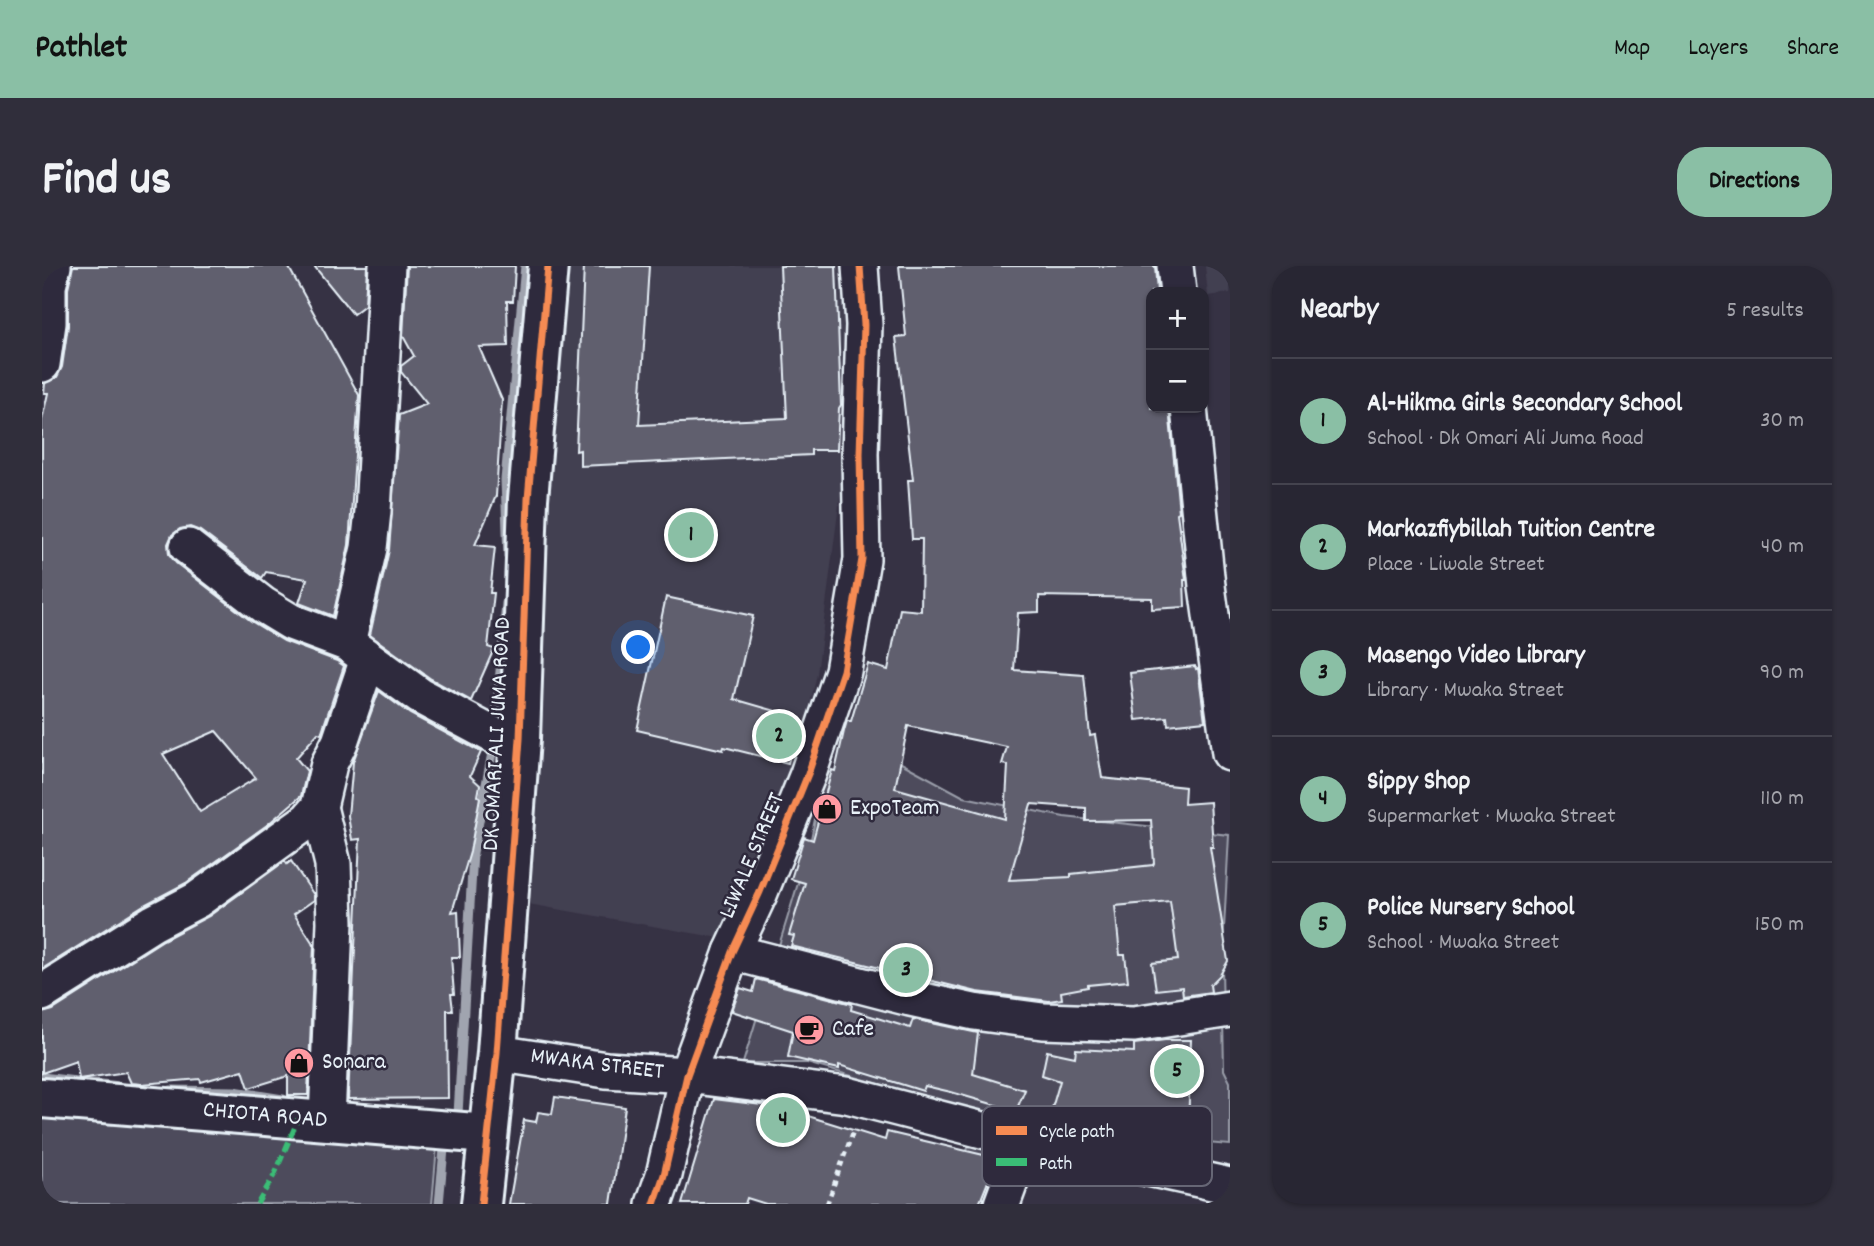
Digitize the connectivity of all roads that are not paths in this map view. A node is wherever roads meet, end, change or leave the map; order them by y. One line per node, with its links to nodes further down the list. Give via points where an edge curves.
1 (387, 266): 10 (street, via 373,511)
2 (548, 266): 11 (street, DK OMARI ALI JUMA ROAD, via 528,499)
3 (860, 266): 14 (street, LIWALE STREET, via 864,325 862,559 843,671 808,775)
4 (1175, 266): 6 (street)
5 (48, 279): 7 (street)
6 (1177, 287)
7 (42, 365)
8 (1190, 413): 12 (street)
9 (188, 547): 10 (street, via 263,605)
10 (358, 651): 11 (street, via 420,696 495,736); 13 (street, via 340,742 329,764)
11 (520, 740): 17 (street, DK OMARI ALI JUMA ROAD)
12 (1230, 753)
13 (319, 807): 15 (street, via 308,820 206,894); 20 (street, via 332,864 334,910)
14 (732, 952): 16 (street, via 910,998 1043,1021 1134,1024); 18 (street, LIWALE STREET)
15 (42, 993)
16 (1230, 1009)
17 (497, 1053): 18 (street, MWAKA STREET, via 606,1070); 22 (street, DK OMARI ALI JUMA ROAD)
18 (687, 1075): 21 (street, MWAKA STREET, via 847,1095); 27 (street, LIWALE STREET)
19 (42, 1098): 20 (street, CHIOTA ROAD)
20 (328, 1110): 22 (street, CHIOTA ROAD)
21 (982, 1130)
22 (488, 1134): 26 (street, DK OMARI ALI JUMA ROAD)
23 (1212, 1182): 25 (street, MWAKA STREET)
24 (1009, 1186): 28 (street)
25 (1230, 1186)
26 (481, 1204)
27 (654, 1204)
28 (1002, 1204)

